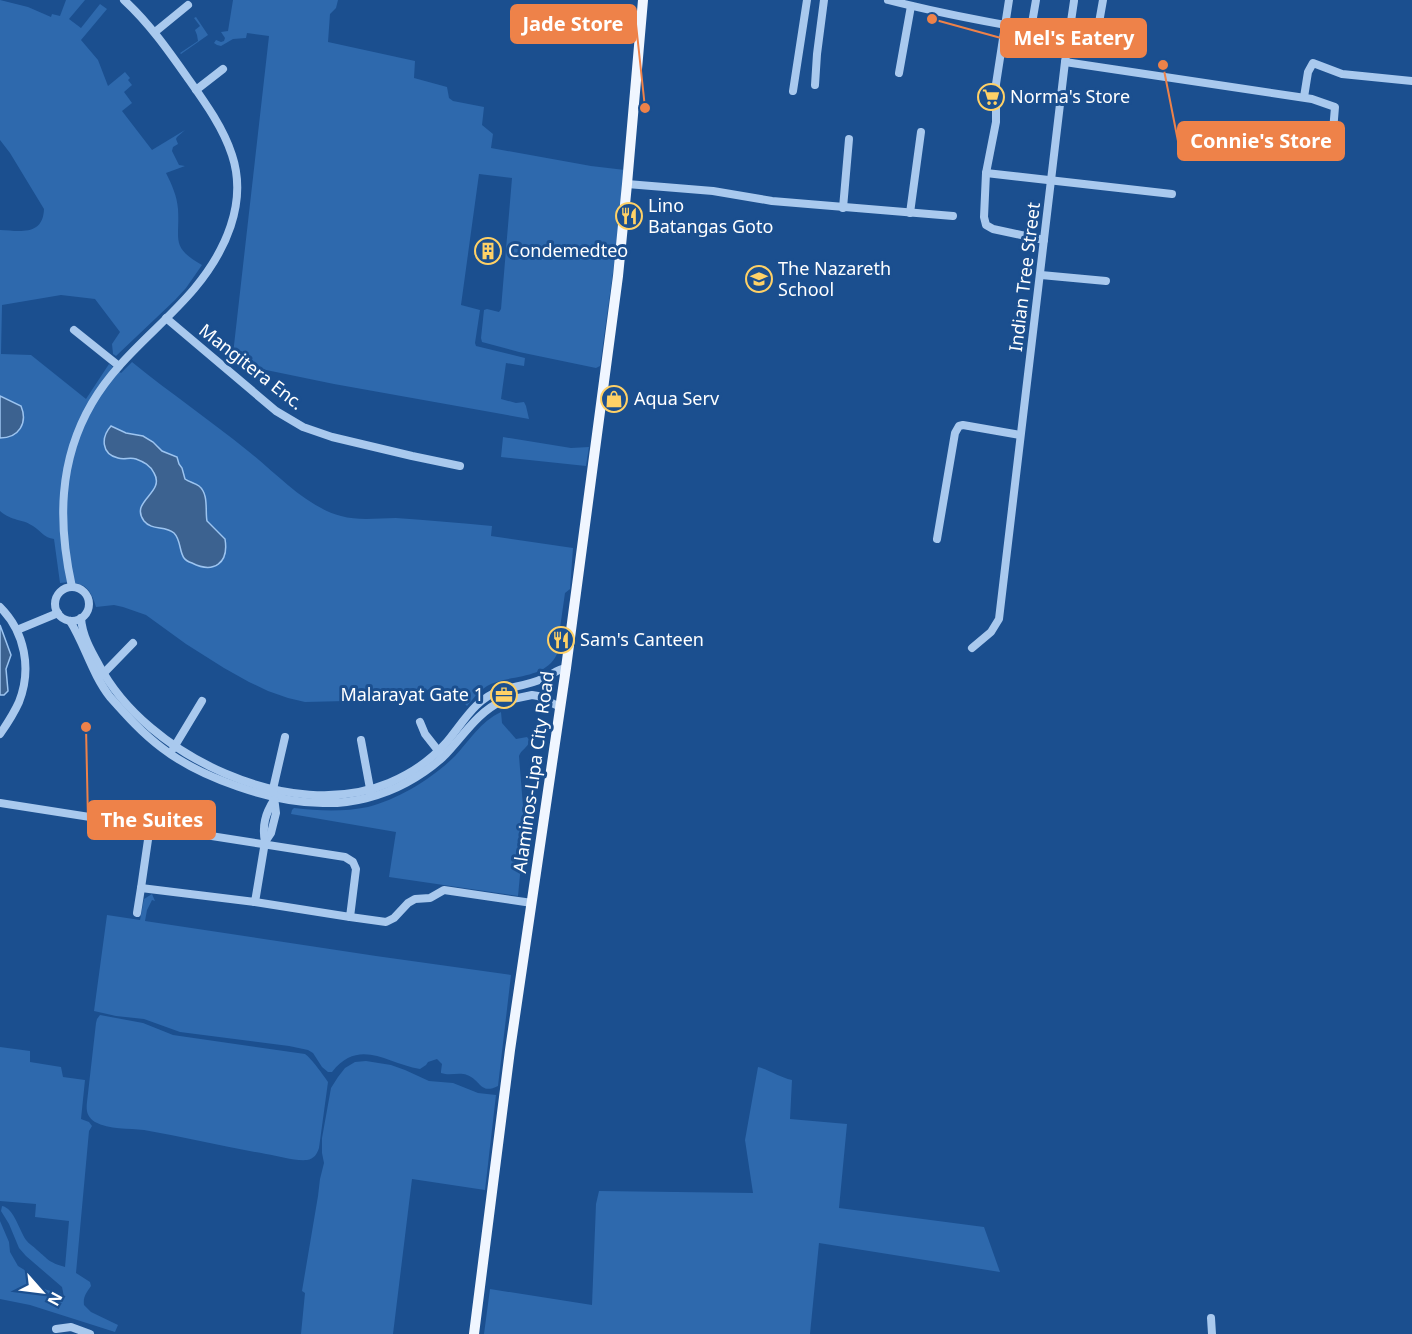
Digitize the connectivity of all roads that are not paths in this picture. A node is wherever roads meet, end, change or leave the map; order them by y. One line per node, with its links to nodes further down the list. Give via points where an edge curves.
1 (124, 0): 14 (street)
2 (643, 0): 29 (main road, Alaminos-Lipa City Road)
3 (807, 0): 22 (street)
4 (825, 0): 20 (street)
5 (888, 0): 11 (street)
6 (1009, 0): 12 (street)
7 (1036, 0): 13 (street)
8 (1102, 0): 15 (street, via 1096,38)
9 (1074, 2): 15 (street, Indian Tree Street)
10 (188, 5): 14 (street)
11 (911, 6): 12 (street); 18 (street)
12 (1006, 25): 13 (street); 27 (street, via 996,84 996,122)
13 (1030, 29): 15 (street)
14 (155, 32): 21 (street)
15 (1069, 36): 16 (street, Indian Tree Street)
16 (1065, 62): 23 (street); 28 (street, Indian Tree Street)
17 (223, 69): 21 (street)
18 (900, 73)
19 (1412, 81): 23 (street, via 1342,74 1313,63)
20 (815, 85)
21 (196, 90): 37 (street, via 233,156 237,183 234,218 209,270)
22 (793, 91)
23 (1304, 97): 26 (street, via 1335,107)
24 (921, 132): 32 (street)
25 (849, 139): 31 (street)
26 (1331, 155)
27 (986, 173): 28 (street, Indian Tree Street); 34 (street, via 986,225)
28 (1052, 181): 30 (street, Indian Tree Street); 34 (street, Indian Tree Street)
29 (627, 184): 31 (street); 51 (main road, Alaminos-Lipa City Road)
30 (1172, 194)
31 (843, 207): 32 (street)
32 (910, 213): 33 (street)
33 (953, 216)
34 (1044, 240): 35 (street, Indian Tree Street)
35 (1041, 275): 36 (street); 40 (street, Indian Tree Street)
36 (1106, 281)
37 (166, 318): 39 (street); 41 (street, Mangitera Enc., via 276,411 303,427)
38 (75, 330): 39 (street)
39 (118, 366): 43 (street, via 86,413 68,464 62,524)
40 (1020, 435): 42 (street, via 959,426); 50 (street, Indian Tree Street, via 999,619)
41 (460, 466)
42 (937, 539)
43 (72, 587): 45 (street, via 58,596); 46 (street, via 88,599 88,610)
44 (0, 607): 48 (street)
45 (58, 613): 47 (street); 48 (street)
46 (81, 618): 47 (street); 52 (street)
47 (70, 621): 52 (street)
48 (17, 630): 58 (street, via 26,663 24,686)
49 (133, 643): 52 (street)
50 (972, 648)
51 (566, 668): 53 (street); 56 (main road, Alaminos-Lipa City Road)
52 (101, 676): 61 (street)
53 (514, 687): 54 (street); 62 (street, via 490,695 477,706)
54 (509, 700): 56 (street, via 532,695); 62 (street, via 481,715)
55 (202, 701): 61 (street)
56 (560, 707): 70 (main road, Alaminos-Lipa City Road)
57 (420, 722): 62 (street)
58 (0, 734)
59 (285, 738): 64 (street)
60 (361, 740): 63 (street)
61 (172, 750): 64 (street)
62 (441, 753): 63 (street)
63 (371, 793): 64 (street)
64 (274, 795): 67 (street, via 263,831)
65 (0, 803): 66 (street)
66 (150, 826): 67 (street); 68 (street)
67 (265, 843): 69 (street); 72 (street, via 352,861 356,874)
68 (141, 888): 69 (street); 71 (street)
69 (255, 902): 72 (street)
70 (532, 903): 72 (street, via 444,890 430,898 415,899 386,922); 76 (main road, Alaminos-Lipa City Road)
71 (137, 913)
72 (350, 917)
73 (1211, 1318): 77 (street)
74 (56, 1329): 75 (street, via 71,1327)
75 (90, 1334)
76 (474, 1334)
77 (1212, 1334)

